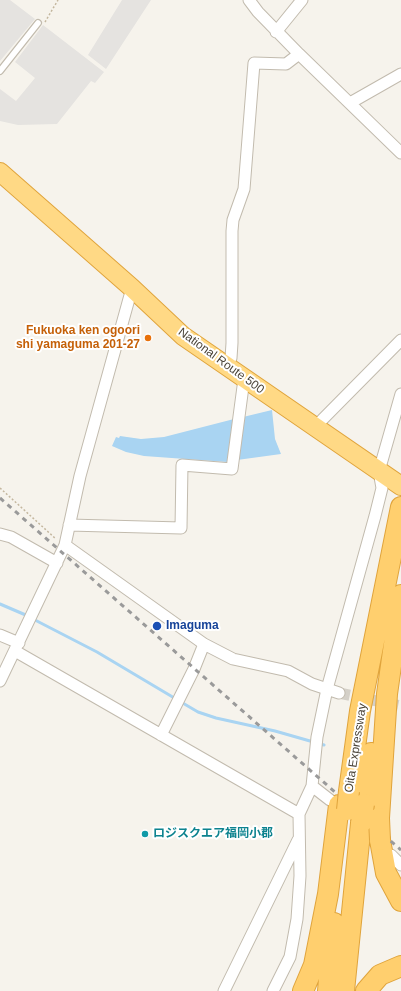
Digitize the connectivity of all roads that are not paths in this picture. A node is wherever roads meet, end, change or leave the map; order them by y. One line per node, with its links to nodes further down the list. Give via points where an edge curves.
1 (249, 0): 4 (street)
2 (302, 0): 4 (street)
3 (38, 23): 6 (lane)
4 (276, 32): 5 (street)
5 (298, 54): 8 (street); 13 (street, via 286,64 254,64 244,189 232,231 232,343 231,358)
6 (0, 71)
7 (401, 74): 8 (street)
8 (350, 103): 9 (street)
9 (401, 153)
10 (0, 172): 11 (highway, National Route 500)
11 (132, 288): 13 (highway, National Route 500, via 183,336); 20 (street, via 82,469)
12 (401, 340): 16 (street)
13 (226, 366): 14 (highway, National Route 500)
14 (244, 379): 16 (highway, National Route 500); 20 (street, via 232,469 182,465 181,528)
15 (401, 394): 17 (street)
16 (315, 427): 17 (highway, National Route 500)
17 (379, 471): 18 (highway, National Route 500); 30 (street, via 382,488)
18 (401, 486)
19 (401, 507): 34 (highway, Oita Expressway, via 367,677)
20 (70, 525): 22 (street)
21 (0, 534): 23 (street, via 11,537)
22 (65, 545): 23 (street); 27 (street)
23 (57, 563): 28 (street)
24 (401, 583): 34 (highway, Oita Expressway, via 382,681)
25 (401, 595): 34 (highway, via 387,694)
26 (0, 635): 28 (street)
27 (204, 644): 30 (street, via 233,659 288,672); 32 (street)
28 (17, 647): 29 (street); 32 (street)
29 (0, 681)
30 (327, 689): 31 (street); 33 (street, via 317,737)
31 (338, 693)
32 (162, 735): 35 (street)
33 (312, 786): 34 (street); 35 (street)
34 (351, 805): 37 (highway, bridge); 43 (highway, via 328,894 314,965); 44 (highway, Oita Expressway); 45 (highway, Oita Expressway)
35 (299, 814): 36 (street)
36 (298, 840): 41 (street); 42 (street, via 300,876 292,949 282,976)
37 (386, 847): 38 (street); 39 (highway, via 386,873)
38 (401, 865)
39 (401, 901)
40 (401, 966): 46 (highway, via 380,975)
41 (224, 991)
42 (273, 991)
43 (303, 991)
44 (328, 991)
45 (344, 991)
46 (366, 991)

